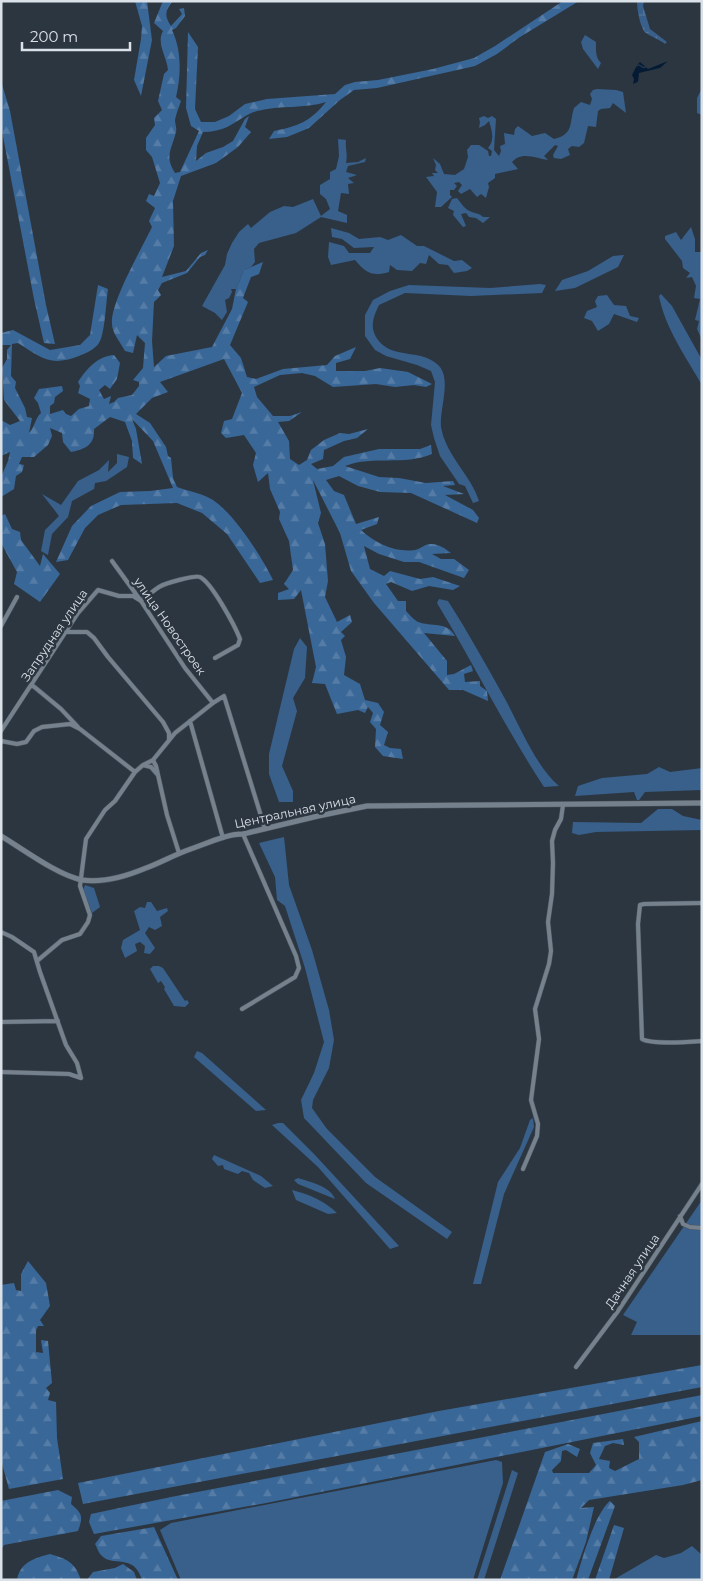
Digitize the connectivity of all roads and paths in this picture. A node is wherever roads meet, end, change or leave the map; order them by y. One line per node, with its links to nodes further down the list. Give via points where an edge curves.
1 (112, 561): 3 (street, улица Новостроек)
2 (17, 597): 4 (street)
3 (141, 601): 5 (street, Запрудная улица, via 133,596 98,590); 6 (street, via 165,584 200,577 228,614 240,639 238,645); 8 (street, улица Новостроек, via 185,668)
4 (1, 626)
5 (67, 632): 7 (street, Запрудная улица); 13 (street, via 87,632 94,638 163,722 169,733)
6 (215, 658)
7 (32, 685): 10 (street); 11 (street, Запрудная улица)
8 (213, 703): 9 (street); 20 (street, via 224,696)
9 (190, 721): 13 (street); 23 (street)
10 (80, 729): 12 (street, via 70,724 42,727 34,731 26,742); 16 (street)
11 (1, 731)
12 (1, 741)
13 (168, 742): 14 (street)
14 (153, 760): 15 (street); 17 (street)
15 (143, 765): 16 (street); 17 (street, via 152,767)
16 (135, 772): 25 (street, via 86,839)
17 (157, 774): 24 (street)
18 (702, 803): 19 (street, Центральная улица)
19 (563, 805): 20 (street, Центральная улица, via 367,806); 34 (street, via 552,841 554,863 548,922 551,951 535,1009 539,1039 531,1100 538,1124 537,1136)
20 (265, 829): 21 (street, Центральная улица)
21 (243, 834): 23 (street, Центральная улица); 29 (street, via 299,968 295,977)
22 (1, 836): 25 (street, Центральная улица, via 56,869)
23 (223, 838): 24 (street, Центральная улица)
24 (179, 853): 25 (street, Центральная улица, via 145,869 115,878)
25 (82, 880): 28 (street, via 80,886 90,916 88,922 80,934 62,940)
26 (702, 903): 32 (street, via 640,905 638,924 642,1039)
27 (1, 932): 28 (street, via 34,952)
28 (37, 961): 30 (street)
29 (242, 1009)
30 (58, 1020): 31 (street); 33 (street, via 81,1078 69,1074)
31 (1, 1022)
32 (702, 1041)
33 (1, 1072)
34 (523, 1169)
35 (702, 1184): 36 (street, Дачная улица)
36 (680, 1216): 37 (street, via 684,1224); 38 (street, Дачная улица)
37 (702, 1228)
38 (576, 1367)

